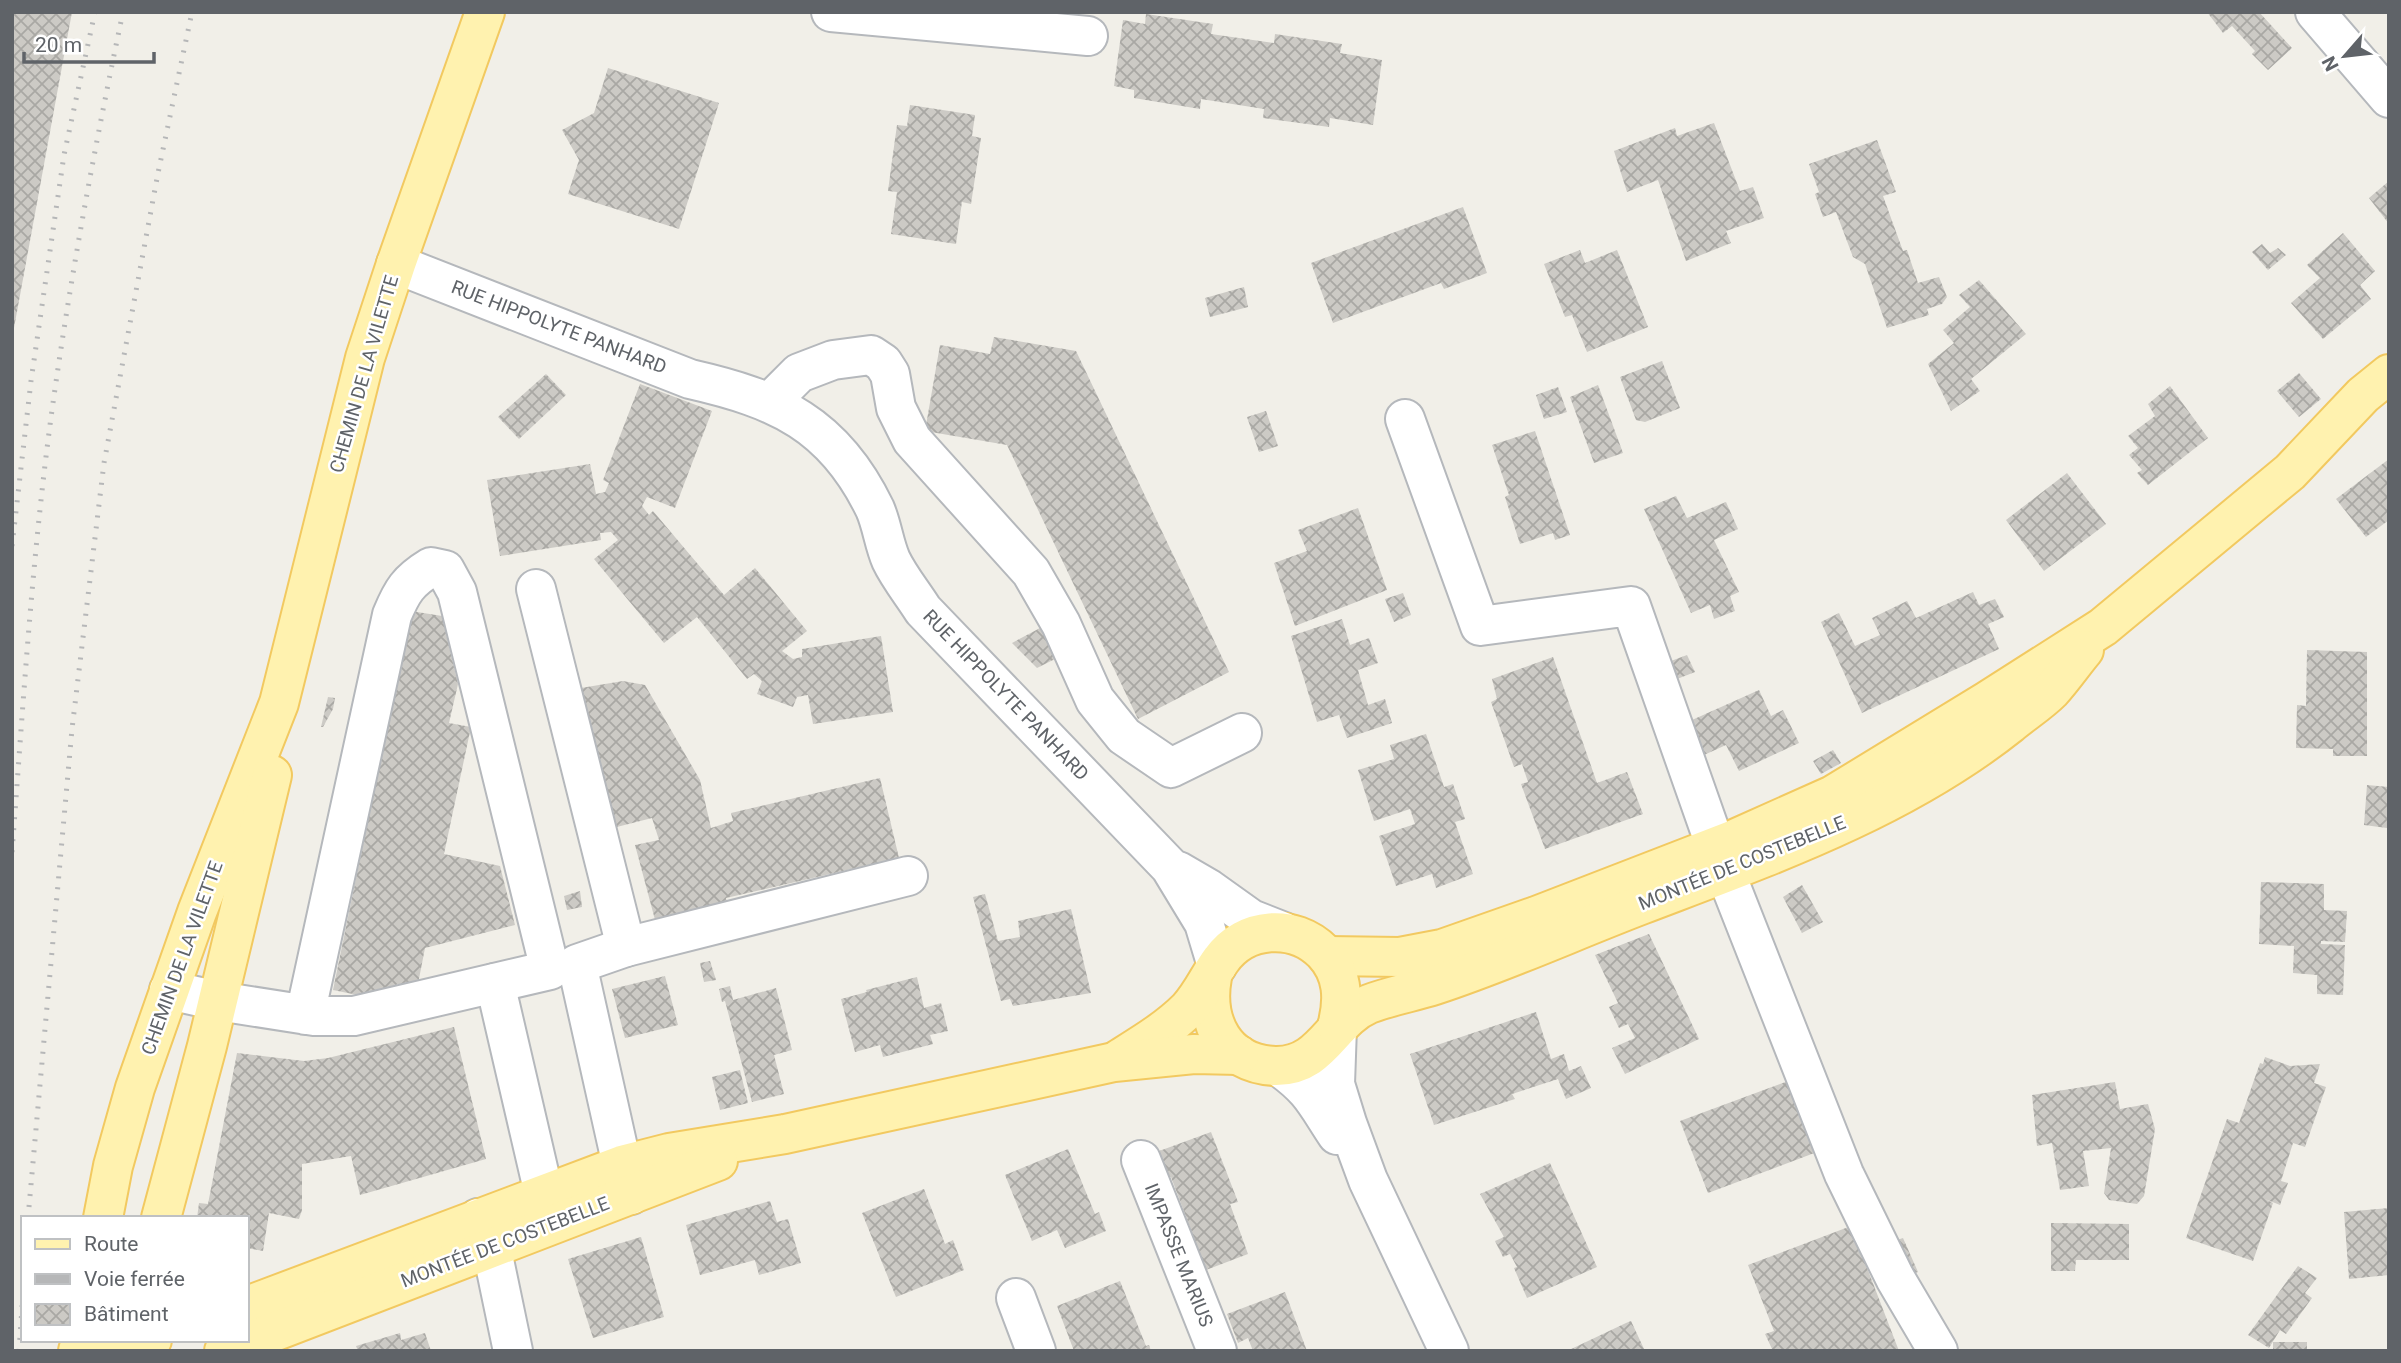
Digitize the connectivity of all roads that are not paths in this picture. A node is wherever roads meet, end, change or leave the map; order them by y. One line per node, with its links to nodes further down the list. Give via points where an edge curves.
1 (485, 12): 6 (main road, CHEMIN DE LA VILETTE)
2 (831, 12): 4 (street)
3 (2315, 12): 5 (street)
4 (1088, 36)
5 (2389, 98)
6 (396, 264): 8 (street, RUE HIPPOLYTE PANHARD, via 690,379); 13 (main road, CHEMIN DE LA VILETTE, via 365,358)
7 (2389, 374): 11 (main road, MONTÉE DE COSTEBELLE)
8 (770, 402): 14 (street, via 799,373 833,360 871,355 883,363 890,374 896,408 912,440 1031,572 1061,624 1094,700 1124,736 1171,768); 16 (street, RUE HIPPOLYTE PANHARD, via 828,440 854,471 876,511 892,561 923,610)
9 (2389, 409): 11 (main road, MONTÉE DE COSTEBELLE)
10 (1405, 419): 15 (street, via 1480,626 1631,606)
11 (2290, 472): 15 (main road, MONTÉE DE COSTEBELLE, via 2103,626 1833,795)
12 (537, 589): 19 (street)
13 (279, 703): 23 (main road, CHEMIN DE LA VILETTE); 24 (main road, CHEMIN DE LA VILETTE, via 274,766)
14 (1242, 733)
15 (1720, 859): 20 (main road, MONTÉE DE COSTEBELLE, via 1442,949 1400,957); 26 (main road, MONTÉE DE COSTEBELLE, via 1459,976 1367,1005); 46 (street, via 1844,1174 1895,1278)
16 (1170, 867): 18 (street, RUE HIPPOLYTE PANHARD, via 1251,919); 21 (street, RUE HIPPOLYTE PANHARD, via 1204,923)
17 (908, 876): 19 (street)
18 (1284, 932): 20 (main road, via 1308,940); 21 (main road, MONTÉE DE COSTEBELLE, via 1242,941 1230,949)
19 (626, 947): 31 (street, via 577,964)
20 (1327, 956): 26 (main road, via 1340,981)
21 (1214, 972): 27 (main road, MONTÉE DE COSTEBELLE, via 1209,1000 1213,1022 1219,1035); 28 (main road, MONTÉE DE COSTEBELLE, via 1175,1020)
22 (495, 984): 25 (street, via 354,1016); 25 (street, via 550,970 457,592 445,570 431,568 402,589 392,615); 33 (street)
23 (169, 990): 24 (street); 34 (main road, CHEMIN DE LA VILETTE, via 135,1088)
24 (218, 1001): 25 (street); 35 (main road, CHEMIN DE LA VILETTE)
25 (305, 1014)
26 (1337, 1027): 29 (main road, MONTÉE DE COSTEBELLE, via 1317,1052); 32 (street, via 1335,1084)
27 (1240, 1055): 28 (main road, MONTÉE DE COSTEBELLE, via 1194,1054); 29 (main road, MONTÉE DE COSTEBELLE, via 1251,1062)
28 (1115, 1062): 31 (main road, MONTÉE DE COSTEBELLE, via 785,1134 669,1153)
29 (1278, 1066): 32 (street, via 1316,1100)
30 (1140, 1160): 44 (street, IMPASSE MARIUS)
31 (627, 1180): 33 (main road, MONTÉE DE COSTEBELLE); 36 (main road, MONTÉE DE COSTEBELLE)
32 (1368, 1180): 45 (street)
33 (544, 1194): 36 (main road, MONTÉE DE COSTEBELLE)
34 (103, 1216)
35 (161, 1216)
36 (483, 1233): 38 (main road, MONTÉE DE COSTEBELLE); 39 (main road, MONTÉE DE COSTEBELLE); 42 (street, via 494,1260)
37 (1016, 1298): 43 (street)
38 (248, 1306)
39 (248, 1340)
40 (244, 1342): 41 (main road, MONTÉE DE COSTEBELLE)
41 (224, 1351)
42 (513, 1351)
43 (1036, 1351)
44 (1217, 1351)
45 (1449, 1351)
46 (1938, 1351)

